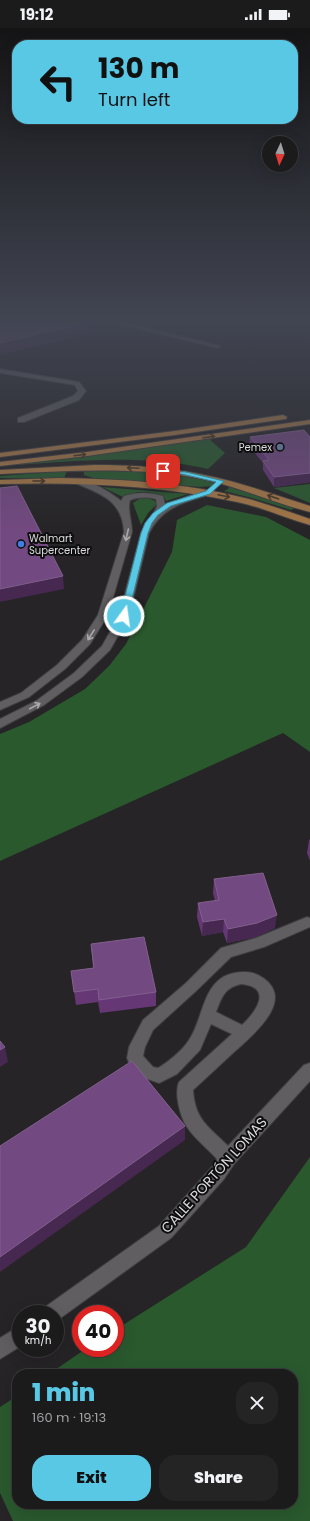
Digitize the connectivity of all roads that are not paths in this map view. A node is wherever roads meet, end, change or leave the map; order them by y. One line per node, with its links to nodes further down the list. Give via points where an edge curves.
1 (81, 392): 3 (street, via 76,398)
2 (303, 415): 5 (main road)
3 (21, 420)
4 (310, 422): 6 (main road, one-way to 4)
5 (0, 455)
6 (0, 464)
7 (76, 468): 8 (main road); 9 (main road); 10 (main road, one-way to 7, via 186,474 137,469)
8 (0, 472)
9 (78, 481): 11 (main road, one-way to 9); 12 (main road); 14 (street, via 113,498)
10 (220, 481): 12 (main road); 13 (main road, one-way to 10)
11 (0, 482)
12 (208, 492): 15 (street, via 169,505); 16 (main road, one-way to 16, via 252,502)
13 (310, 510)
14 (125, 512): 15 (street, via 127,498 140,494 160,498 161,506); 17 (street, one-way to 17, via 129,522 128,532 120,560 103,615 86,642 61,667 25,695)
15 (158, 512): 18 (street, one-way to 15, via 40,703 78,675 106,648 124,616 145,533)
16 (310, 522)
17 (0, 706)
18 (0, 724)
19 (307, 922): 20 (street, via 259,943 226,952 192,987 148,1025 137,1047 135,1058 148,1072 159,1076 171,1069 196,1045)
20 (207, 1015): 21 (street); 21 (street, via 218,988 229,981 252,979 263,986 268,997 266,1007 256,1022)
21 (244, 1033): 23 (street, via 185,1087 186,1103 192,1120)
22 (310, 1070): 23 (street, CALLE PORTÓN LOMAS)
23 (228, 1158): 24 (street, CALLE PORTÓN LOMAS, via 218,1174 164,1232)
24 (64, 1305)
25 (12, 1341): 26 (street)
26 (0, 1348)

